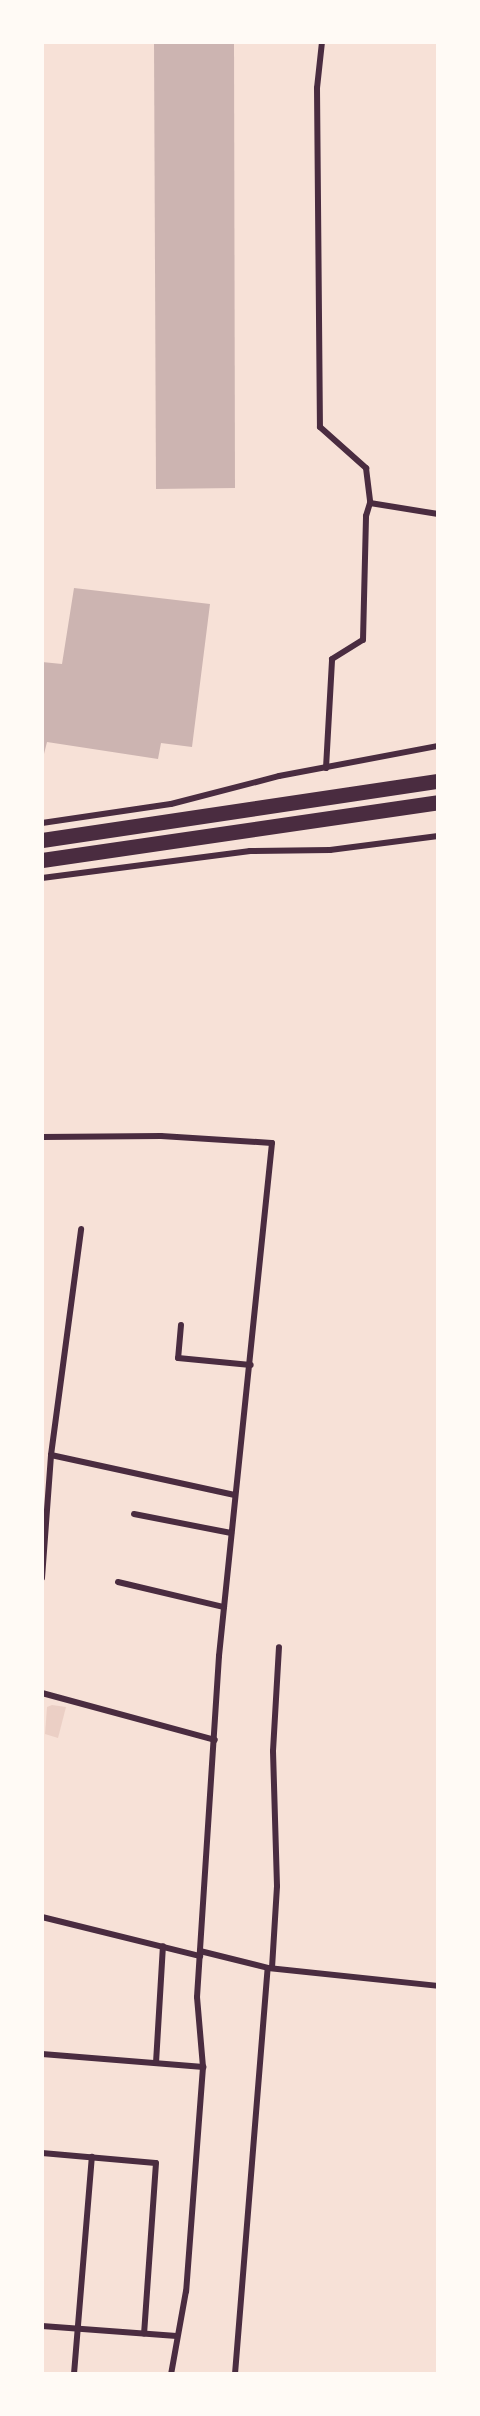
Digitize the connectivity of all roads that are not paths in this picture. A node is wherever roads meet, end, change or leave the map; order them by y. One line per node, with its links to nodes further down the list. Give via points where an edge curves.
1 (322, 42): 2 (street, via 317,88 320,427 366,468)
2 (370, 504): 3 (street); 5 (street, via 366,516 363,640 332,660)
3 (438, 514)
4 (438, 746): 5 (street)
5 (326, 768): 8 (street, via 171,804)
6 (438, 782): 10 (highway)
7 (438, 802): 11 (highway)
8 (42, 823)
9 (438, 836): 12 (street, via 330,850 250,851)
10 (42, 840)
11 (42, 860)
12 (42, 878)
13 (42, 1137): 16 (street, via 161,1136 272,1143)
14 (81, 1229): 17 (street)
15 (181, 1325): 16 (street, via 178,1358)
16 (251, 1365): 19 (street)
17 (51, 1455): 18 (street); 19 (street)
18 (45, 1482): 22 (street)
19 (235, 1495): 21 (street)
20 (134, 1514): 21 (street)
21 (231, 1533): 24 (street)
22 (42, 1578)
23 (118, 1582): 24 (street)
24 (224, 1607): 27 (street)
25 (279, 1647): 31 (street, via 273,1751 277,1886)
26 (42, 1694): 27 (street)
27 (215, 1740): 30 (street)
28 (42, 1917): 29 (street)
29 (163, 1946): 30 (street); 34 (street)
30 (200, 1954): 31 (street); 35 (street, via 197,1997)
31 (270, 1968): 32 (street); 44 (street)
32 (438, 1986)
33 (42, 2054): 34 (street)
34 (156, 2063): 35 (street)
35 (203, 2067): 41 (street, via 186,2291)
36 (42, 2153): 37 (street)
37 (92, 2157): 39 (street); 40 (street, via 156,2163)
38 (42, 2326): 39 (street)
39 (77, 2329): 40 (street); 42 (street)
40 (144, 2334): 41 (street)
41 (177, 2336): 43 (street)
42 (74, 2374)
43 (171, 2374)
44 (235, 2374)

